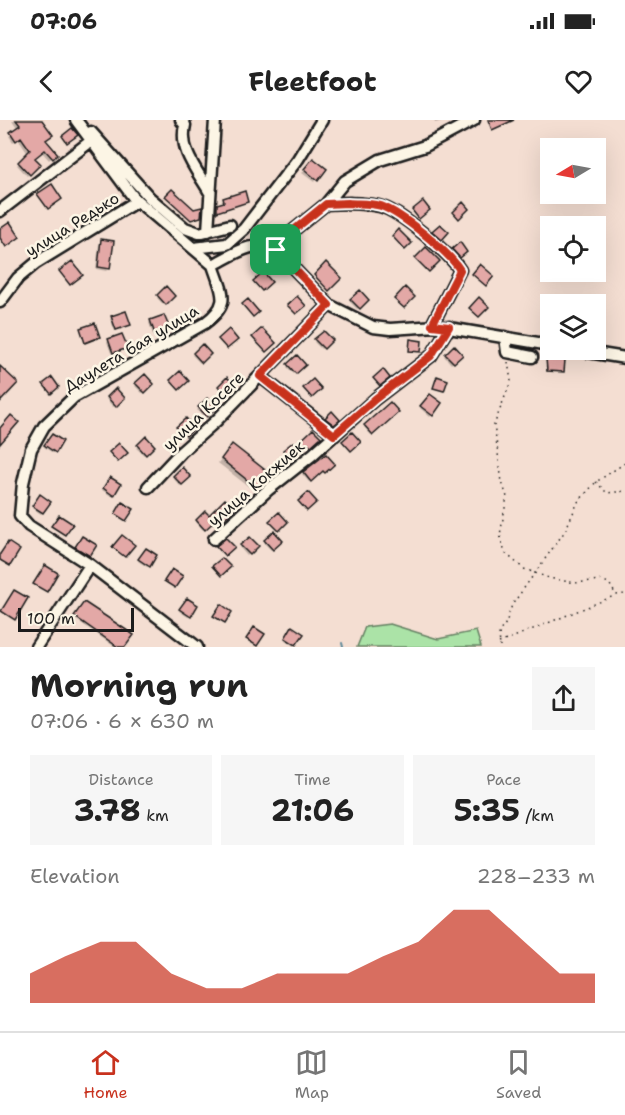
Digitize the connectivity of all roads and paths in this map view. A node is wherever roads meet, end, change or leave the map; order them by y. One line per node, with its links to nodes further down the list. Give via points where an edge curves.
1 (76, 120): 6 (street)
2 (214, 120): 7 (street)
3 (322, 120): 13 (street, via 298,159 244,229 227,244)
4 (474, 120): 9 (street, via 424,147 380,160 345,181)
5 (186, 122): 7 (street, via 182,136 185,151)
6 (88, 137): 8 (street); 10 (street); 12 (street, via 92,131 150,198 185,228 199,233)
7 (209, 191): 12 (street)
8 (137, 201): 13 (street); 16 (street, улица Редько, via 36,263 18,278)
9 (326, 204): 14 (street, via 284,238); 18 (street, via 380,206 453,258 460,270)
10 (0, 211)
11 (230, 225): 12 (street)
12 (208, 231)
13 (194, 248): 15 (street)
14 (276, 250): 15 (street, via 255,245); 17 (street)
15 (213, 265): 33 (street, Даулета бая улица, via 224,297 218,314 74,397 44,426 30,449 20,516 29,526)
16 (0, 302)
17 (329, 305): 18 (street, via 373,327); 26 (street, улица Косеге)
18 (432, 325): 19 (street)
19 (449, 327): 20 (street); 27 (street, улица Кокжиек, via 431,356)
20 (505, 337): 21 (street); 22 (street)
21 (540, 343)
22 (507, 352): 24 (street); 34 (path, via 511,381 494,425 507,497 500,535 505,553)
23 (606, 355): 25 (street)
24 (532, 357)
25 (625, 358)
26 (260, 376): 27 (street); 30 (street, улица Косеге)
27 (334, 435): 32 (street, улица Кокжиек)
28 (625, 463): 29 (path)
29 (596, 482): 31 (path, via 608,493); 34 (path, via 578,502 565,531)
30 (148, 487)
31 (625, 491)
32 (214, 539)
33 (90, 565): 38 (street); 39 (street, Даулета бая улица)
34 (536, 574): 36 (path, via 575,583 600,580 609,583); 37 (path, via 512,605)
35 (625, 594): 36 (path)
36 (616, 595): 37 (path)
37 (498, 643): 40 (path)
38 (36, 647)
39 (197, 647)
40 (500, 647)

